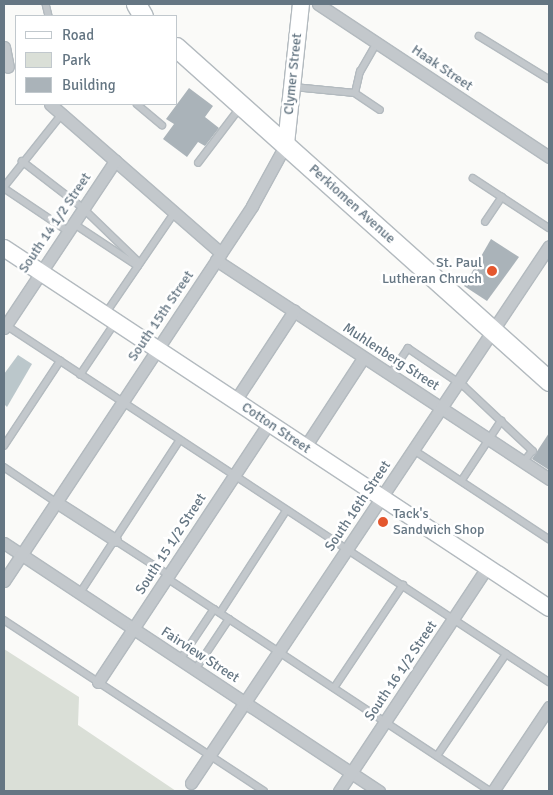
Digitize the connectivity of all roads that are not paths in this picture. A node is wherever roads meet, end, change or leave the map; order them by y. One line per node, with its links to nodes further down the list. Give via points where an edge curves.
1 (301, 4): 9 (street, Clymer Street)
2 (318, 4): 4 (street, Haak Street)
3 (479, 36): 8 (lane)
4 (377, 43): 10 (lane, via 360,72); 18 (street, Haak Street)
5 (4, 47): 7 (street)
6 (178, 49): 13 (main road, Perkiomen Avenue)
7 (10, 69)
8 (549, 79)
9 (292, 87): 10 (lane); 17 (street, Clymer Street)
10 (355, 93): 14 (lane)
11 (51, 105): 15 (street, Muhlenberg Street)
12 (138, 105): 16 (lane)
13 (242, 106): 17 (main road, Perkiomen Avenue); 21 (lane)
14 (380, 110)
15 (62, 114): 19 (lane); 20 (street, Muhlenberg Street)
16 (162, 126)
17 (286, 144): 32 (street, South 15th Street); 38 (main road, Perkiomen Avenue)
18 (549, 157)
19 (22, 161): 23 (lane); 25 (lane)
20 (115, 161): 25 (street, South 14 1/2 Street); 26 (street, Muhlenberg Street)
21 (198, 163)
22 (473, 178): 24 (lane)
23 (4, 188): 28 (lane)
24 (502, 197): 27 (lane); 29 (lane)
25 (83, 208): 28 (street, South 14 1/2 Street); 33 (lane)
26 (174, 212): 32 (street, Muhlenberg Street); 33 (lane)
27 (485, 222)
28 (70, 227): 33 (lane); 34 (street, South 14 1/2 Street)
29 (549, 228)
30 (549, 246): 38 (street, South 16th Street)
31 (4, 248): 34 (street, Cotton Street)
32 (219, 257): 35 (street, Muhlenberg Street); 39 (street, South 15th Street)
33 (139, 264): 36 (lane)
34 (40, 272): 36 (street, Cotton Street); 37 (street, South 14 1/2 Street)
35 (294, 311): 40 (street, Muhlenberg Street); 46 (street)
36 (110, 318): 39 (street, Cotton Street); 42 (lane)
37 (4, 325): 41 (lane)
38 (493, 331): 44 (main road, Perkiomen Avenue); 45 (street, South 16th Street)
39 (157, 348): 46 (street, Cotton Street); 47 (street, South 15th Street)
40 (363, 358): 43 (street, Muhlenberg Street); 54 (street)
41 (60, 361): 42 (lane); 53 (lane)
42 (80, 376): 47 (lane)
43 (390, 376): 45 (lane, via 408,348); 48 (street, Muhlenberg Street)
44 (549, 381)
45 (459, 382): 48 (street, South 16th Street); 49 (lane)
46 (235, 401): 50 (street, Cotton Street)
47 (121, 403): 52 (lane); 62 (street, South 15th Street)
48 (442, 407): 51 (street, Muhlenberg Street); 55 (street, South 16th Street)
49 (501, 420): 51 (lane); 56 (lane, via 533,451)
50 (269, 423): 54 (street, Cotton Street); 58 (street, South 15 1/2 Street)
51 (489, 439): 56 (street, Muhlenberg Street); 60 (lane)
52 (179, 441): 58 (lane); 65 (lane)
53 (4, 446)
54 (305, 447): 61 (street, Cotton Street)
55 (414, 450): 60 (lane); 61 (street, South 16th Street)
56 (524, 462): 59 (street, Muhlenberg Street)
57 (4, 469): 62 (lane)
58 (233, 477): 63 (lane); 70 (street, South 15 1/2 Street)
59 (549, 479)
60 (462, 480): 64 (lane)
61 (381, 498): 67 (street, South 16th Street); 69 (street, Cotton Street)
62 (56, 502): 65 (street); 68 (street, South 15th Street)
63 (286, 511): 67 (lane); 76 (lane)
64 (549, 539)
65 (115, 540): 70 (lane); 73 (lane)
66 (4, 544): 68 (street, Fairview Street)
67 (348, 548): 72 (lane); 81 (street, South 16th Street)
68 (21, 555): 71 (street, South 15th Street); 73 (street, Fairview Street)
69 (487, 567): 74 (street, Cotton Street); 78 (street, South 16 1/2 Street)
70 (168, 577): 75 (lane); 80 (street, South 15 1/2 Street)
71 (4, 581)
72 (403, 585): 78 (lane); 87 (lane)
73 (80, 594): 80 (street, Fairview Street)
74 (549, 608)
75 (214, 609): 76 (lane); 83 (lane)
76 (220, 613): 77 (lane)
77 (229, 618): 81 (lane); 84 (lane)
78 (454, 619): 82 (lane); 90 (street, South 16 1/2 Street)
79 (4, 620): 85 (lane)
80 (134, 629): 83 (street, Fairview Street); 85 (street, South 15 1/2 Street)
81 (279, 651): 87 (lane); 88 (street, South 16th Street)
82 (506, 654): 86 (lane); 92 (lane)
83 (180, 660): 84 (street, Fairview Street)
84 (195, 670): 88 (street, Fairview Street)
85 (98, 682): 91 (lane)
86 (549, 682)
87 (334, 688): 90 (lane)
88 (245, 702): 91 (street, South 16th Street); 93 (street, Fairview Street)
89 (549, 707): 98 (street)
90 (386, 722): 92 (lane); 93 (street, South 16 1/2 Street)
91 (210, 756): 94 (street, South 16th Street); 95 (lane)
92 (437, 756): 98 (lane)
93 (351, 773): 96 (street, South 16 1/2 Street); 97 (street, Fairview Street)
94 (191, 783)
95 (264, 791)
96 (339, 791)
97 (379, 791)
98 (491, 791)

